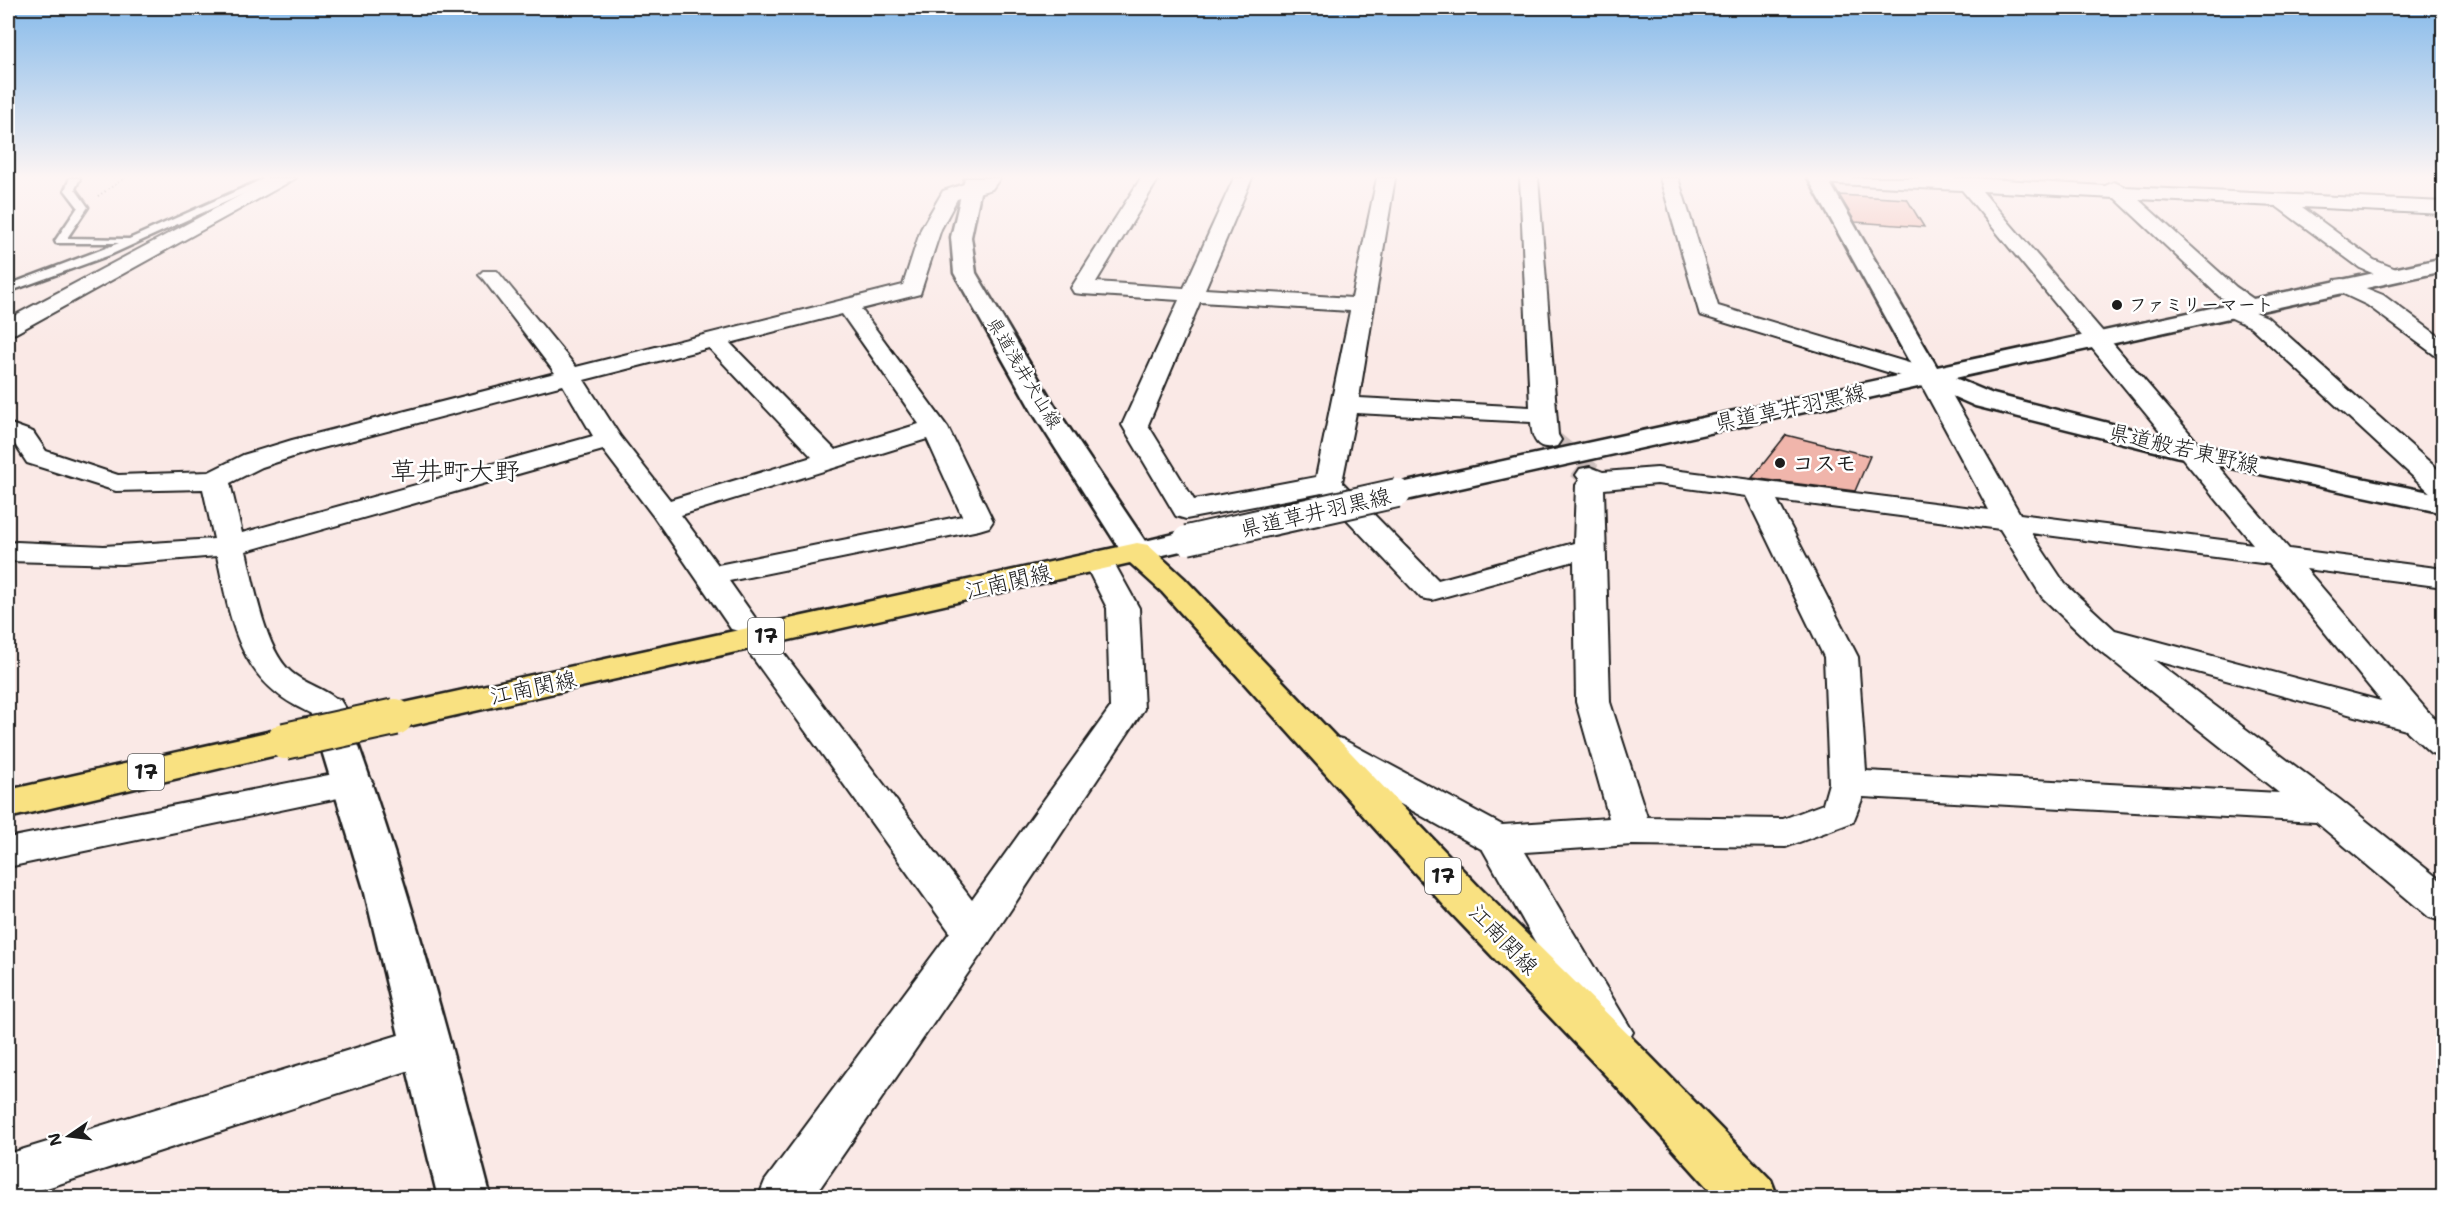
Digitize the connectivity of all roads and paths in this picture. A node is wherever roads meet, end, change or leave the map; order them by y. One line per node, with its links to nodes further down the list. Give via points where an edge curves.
1 (65, 234): 15 (lane, via 60,241)
2 (145, 234): 15 (lane)
3 (183, 234): 25 (street)
4 (927, 234): 23 (street, via 912,289)
5 (962, 234): 51 (main road, 県道浅井犬山線, via 966,273 1047,413)
6 (1115, 234): 21 (street, via 1082,288)
7 (1218, 234): 21 (street)
8 (1375, 234): 22 (street)
9 (1533, 234): 33 (street, via 1546,428)
10 (1686, 234): 32 (street, via 1708,310)
11 (1849, 234): 32 (main road)
12 (2008, 234): 28 (street)
13 (2165, 234): 24 (street)
14 (2327, 234): 18 (street, via 2367,264)
15 (132, 240): 20 (lane)
16 (2442, 266): 18 (main road, 県道草井羽黒線)
17 (490, 275): 31 (street)
18 (2394, 275): 19 (main road, 県道草井羽黒線)
19 (2343, 285): 24 (main road, 県道草井羽黒線); 30 (street, via 2375,300)
20 (8, 289)
21 (1192, 295): 22 (street); 42 (street, via 1135,425 1186,510)
22 (1362, 305): 33 (street)
23 (848, 306): 27 (street); 34 (street)
24 (2241, 307): 28 (main road, 県道草井羽黒線); 38 (street)
25 (47, 308): 26 (street); 29 (street, via 56,309)
26 (8, 328)
27 (713, 339): 31 (street); 40 (street)
28 (2096, 340): 32 (main road, 県道草井羽黒線); 37 (street)
29 (8, 346)
30 (2444, 351)
31 (569, 375): 36 (street); 41 (street, via 254,461 231,468)
32 (1930, 377): 37 (main road, 県道般若東野線, via 1984,400); 47 (street); 51 (main road, 県道草井羽黒線, bridge)
33 (1345, 405): 42 (street)
34 (935, 428): 40 (street); 53 (street, via 979,521)
35 (8, 431): 41 (street, via 24,438 36,457 116,483)
36 (609, 440): 46 (street); 48 (street)
37 (2188, 451): 45 (main road, 県道般若東野線); 52 (street)
38 (2403, 451): 39 (street); 44 (street)
39 (2444, 456)
40 (830, 460): 46 (street)
41 (215, 480): 48 (street)
42 (1328, 483): 49 (street, via 1432,591)
43 (1756, 489): 47 (street); 49 (street, via 1657,476 1593,478); 63 (street, via 1841,657)
44 (2444, 490)
45 (2444, 504)
46 (664, 511): 53 (street)
47 (2009, 521): 52 (street); 56 (street, via 2053,590)
48 (230, 546): 50 (street, via 87,555); 58 (street, via 257,646 272,672 284,684)
49 (1588, 548): 66 (street, via 1593,702)
50 (8, 552)
51 (1117, 556): 60 (main road, 江南関線 / 17, via 1173,585); 64 (main road, 江南関線 / 17, bridge); 70 (street, via 1127,709)
52 (2279, 556): 54 (street); 59 (street)
53 (711, 576): 55 (street)
54 (2444, 578)
55 (742, 622)
56 (2101, 634): 59 (street); 65 (street)
57 (767, 654): 70 (street)
58 (327, 708): 62 (main road)
59 (2431, 726): 61 (street)
60 (1320, 743): 67 (street); 72 (main road, 江南関線 / 17, via 1465,900)
61 (2444, 744)
62 (354, 783): 68 (street); 71 (main road)
63 (1848, 783): 65 (street); 66 (street, via 1840,812 1786,833)
64 (8, 804)
65 (2326, 809): 69 (street)
66 (1632, 831): 67 (street)
67 (1497, 840): 72 (street)
68 (8, 853)
69 (2444, 906)
70 (973, 932): 75 (street)
71 (428, 1045): 73 (street); 74 (main road)
72 (1632, 1070): 76 (main road, 江南関線 / 17)
73 (8, 1178)
74 (465, 1197)
75 (783, 1197)
76 (1752, 1197)

